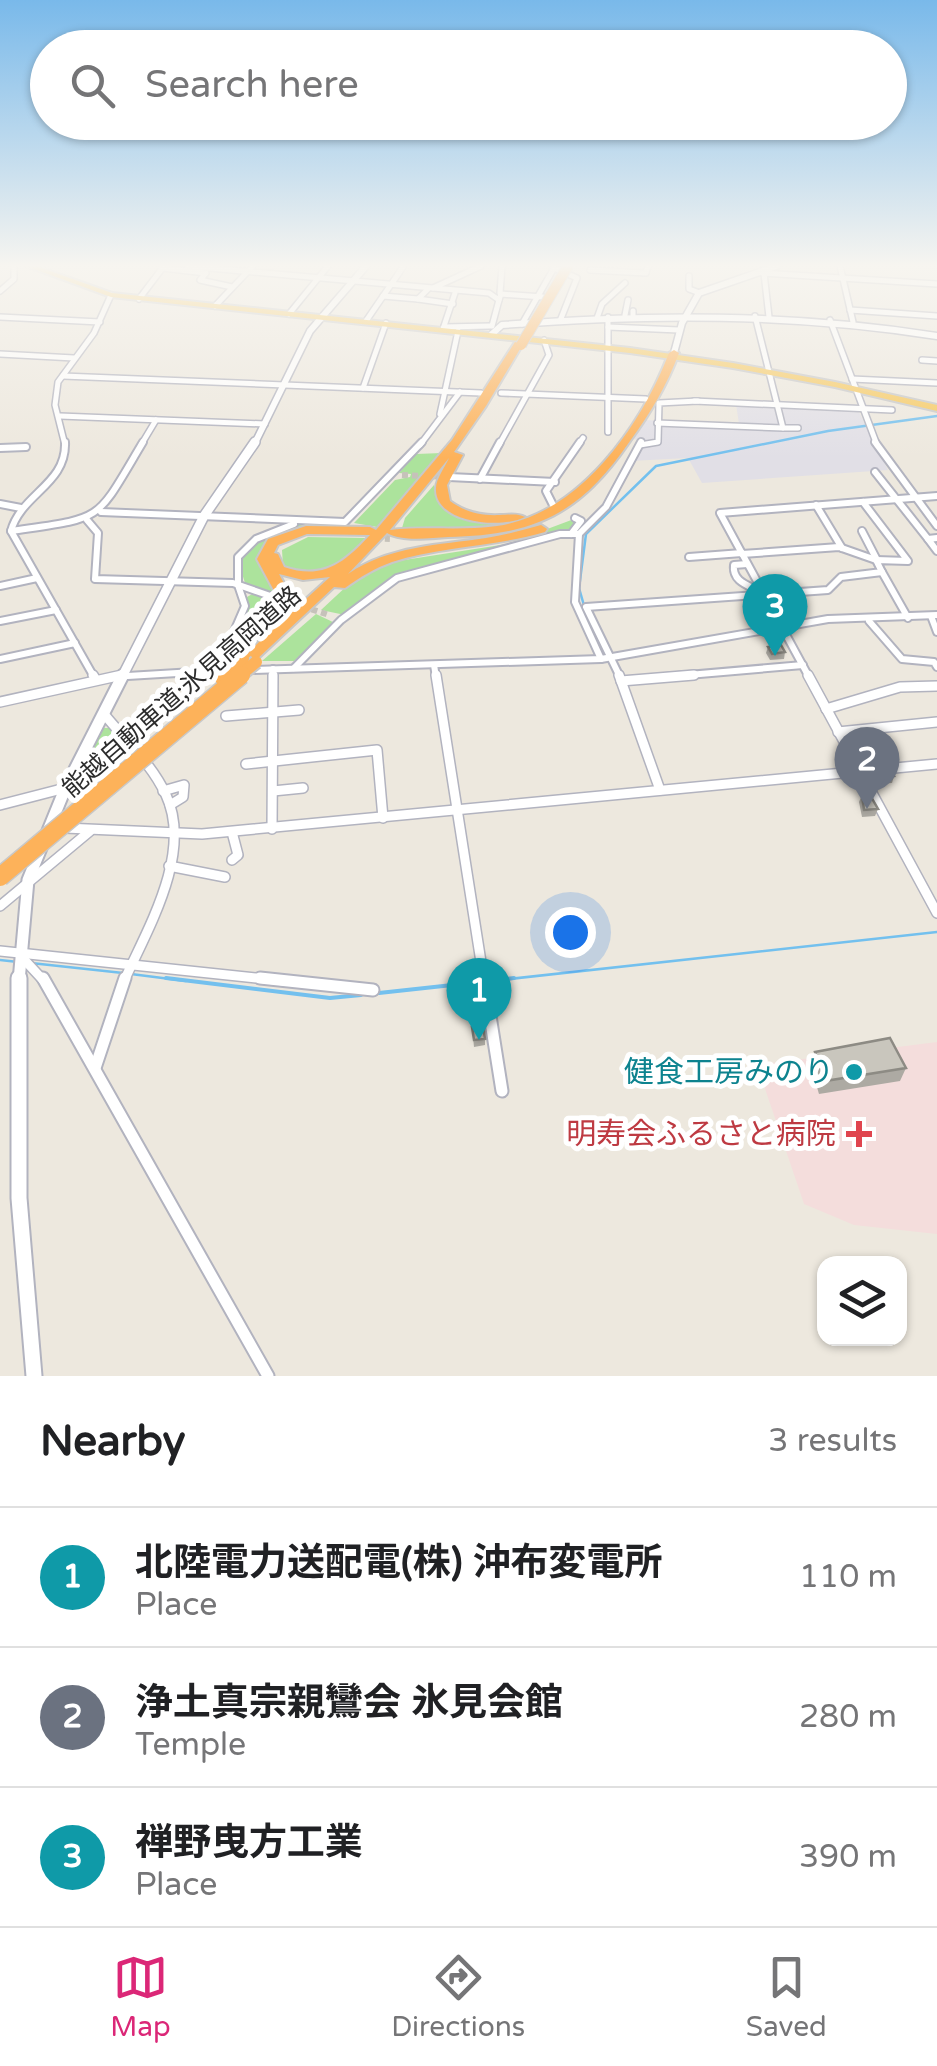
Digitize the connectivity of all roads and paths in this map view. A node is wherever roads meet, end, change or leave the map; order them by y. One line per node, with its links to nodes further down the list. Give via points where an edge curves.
1 (94, 330): 20 (street)
2 (312, 330): 26 (street)
3 (384, 330): 28 (street)
4 (454, 330): 13 (highway)
5 (484, 330): 13 (highway)
6 (492, 330): 15 (highway)
7 (526, 330): 16 (highway, bridge)
8 (608, 330): 17 (street)
9 (679, 330): 18 (street)
10 (759, 330): 23 (street)
11 (834, 330): 25 (street)
12 (902, 330): 14 (street)
13 (458, 331): 29 (street)
14 (937, 336)
15 (544, 340): 17 (highway); 33 (street, via 549,355)
16 (519, 344): 49 (highway); 77 (highway, via 457,441)
17 (608, 346): 18 (highway); 34 (street)
18 (674, 353): 23 (highway); 60 (highway)
19 (0, 354): 20 (street)
20 (74, 358): 24 (street)
21 (922, 360): 22 (street)
22 (937, 360)
23 (769, 368): 25 (highway); 38 (street)
24 (62, 376): 26 (street); 42 (street, via 55,394)
25 (853, 383): 27 (street); 39 (street); 40 (highway)
26 (283, 384): 28 (street); 46 (street)
27 (936, 385)
28 (363, 388): 29 (street)
29 (444, 391): 30 (street); 43 (street)
30 (460, 392): 31 (street); 43 (street)
31 (480, 392)
32 (500, 393): 33 (street)
33 (529, 394): 34 (street); 58 (street)
34 (608, 398): 35 (street); 50 (street)
35 (646, 399)
36 (655, 400): 37 (street)
37 (698, 401): 38 (street); 45 (street, via 660,402)
38 (778, 404): 39 (street); 47 (street)
39 (861, 408): 41 (street); 62 (street, via 876,444)
40 (937, 408)
41 (892, 410)
42 (60, 416): 44 (street); 68 (street, via 64,462 54,482)
43 (442, 417): 55 (street)
44 (156, 420): 46 (street); 69 (street)
45 (657, 422): 47 (street); 78 (street, via 658,442 641,442 606,507)
46 (265, 424): 70 (street)
47 (784, 428): 48 (street)
48 (798, 428)
49 (471, 430): 60 (highway, via 440,485 444,502 457,512 492,519 538,514); 77 (highway)
50 (608, 432)
51 (583, 438): 59 (street)
52 (26, 447): 53 (street)
53 (0, 448)
54 (874, 472): 63 (street)
55 (393, 476): 56 (street); 73 (street, via 344,522)
56 (402, 476)
57 (449, 477): 58 (street)
58 (480, 479): 59 (street)
59 (556, 482): 66 (street, via 546,491)
60 (593, 490): 77 (highway, via 564,513 510,531 460,538); 93 (highway, via 583,505 544,528 396,554 364,568)
61 (937, 496): 62 (street)
62 (915, 498): 63 (street); 74 (street)
63 (897, 499): 64 (street); 79 (street)
64 (863, 502): 67 (street); 85 (street, via 908,560)
65 (0, 504): 68 (street)
66 (553, 505)
67 (816, 505): 80 (street); 82 (street, via 720,512)
68 (21, 508): 75 (street)
69 (101, 512): 70 (street); 72 (street)
70 (204, 516): 73 (street); 89 (street)
71 (575, 518): 78 (street, via 581,521)
72 (87, 520): 75 (street); 89 (street, via 98,534 95,579)
73 (298, 521): 91 (street, via 243,550)
74 (937, 526)
75 (11, 531): 88 (street)
76 (862, 531): 85 (street)
77 (381, 534): 83 (highway, 能越自動車道;氷見高岡道路); 83 (highway, via 302,535 272,556 279,570 311,576); 93 (highway, 能越自動車道;氷見高岡道路); 108 (highway, via 306,530 274,542 264,559 282,588 283,609)
78 (575, 534): 99 (street, via 426,567 397,578); 107 (street, via 575,602)
79 (932, 539): 81 (street)
80 (842, 548): 82 (street); 85 (street)
81 (937, 551)
82 (742, 554): 84 (street); 86 (street)
83 (356, 557): 108 (highway, 能越自動車道;氷見高岡道路)
84 (689, 558)
85 (876, 560): 87 (street)
86 (748, 564): 92 (street); 92 (street, via 732,570)
87 (882, 572): 92 (street, via 842,577 828,590); 98 (street)
88 (37, 578): 90 (street); 95 (street)
89 (172, 580): 91 (street); 115 (street)
90 (0, 586)
91 (238, 586): 94 (street); 114 (street, via 242,616)
92 (763, 593): 102 (street); 105 (street, via 586,607)
93 (326, 598): 108 (highway, 能越自動車道;氷見高岡道路)
94 (279, 599)
95 (56, 610): 101 (street); 104 (street)
96 (328, 615): 99 (street)
97 (934, 616): 98 (street); 103 (street)
98 (908, 618): 100 (street)
99 (341, 620): 112 (street)
100 (869, 621): 102 (street); 109 (street, via 902,659)
101 (0, 622)
102 (782, 626): 105 (street); 111 (street)
103 (937, 632)
104 (75, 642): 106 (street); 116 (street)
105 (614, 658): 107 (street); 117 (street)
106 (0, 659)
107 (601, 659): 110 (street)
108 (249, 660): 149 (highway, 能越自動車道;氷見高岡道路, bridge); 149 (highway, 能越自動車道;氷見高岡道路, bridge)
109 (936, 663)
110 (434, 665): 112 (street); 140 (street)
111 (803, 665): 117 (street); 120 (street)
112 (294, 668): 113 (street)
113 (273, 670): 114 (street); 122 (street)
114 (217, 671): 115 (street)
115 (125, 674): 116 (street); 123 (street)
116 (96, 680): 119 (street)
117 (621, 681): 136 (street)
118 (937, 686): 120 (street, via 900,687)
119 (0, 702)
120 (826, 709): 126 (street)
121 (299, 710): 122 (street)
122 (272, 712): 124 (street); 127 (street)
123 (104, 714): 131 (street); 133 (street)
124 (226, 716)
125 (937, 722): 126 (street)
126 (838, 732): 132 (street)
127 (273, 761): 128 (street); 137 (street); 141 (street, via 377,750)
128 (246, 764)
129 (937, 764): 132 (street)
130 (164, 770): 131 (street)
131 (150, 771): 133 (street); 135 (street)
132 (860, 771): 136 (street); 153 (street)
133 (65, 788): 138 (street); 142 (street)
134 (303, 788): 137 (street)
135 (163, 790): 139 (street); 139 (street, via 184,785 183,797)
136 (660, 790): 140 (street)
137 (273, 791): 143 (street)
138 (0, 804)
139 (170, 805): 146 (street)
140 (458, 812): 141 (street); 159 (street)
141 (383, 818): 143 (street)
142 (50, 826): 144 (street); 151 (street)
143 (272, 828): 145 (street)
144 (90, 832): 146 (street); 151 (street)
145 (232, 832): 146 (street); 147 (street, via 238,855)
146 (175, 836): 148 (street)
147 (232, 860)
148 (169, 866): 150 (street); 156 (street)
149 (0, 874)
150 (225, 877)
151 (28, 886): 152 (street); 155 (street)
152 (0, 906)
153 (937, 913)
154 (0, 951): 155 (street)
155 (19, 954): 156 (street); 158 (street, via 38,970); 160 (street, via 19,1198)
156 (130, 965): 157 (street); 158 (street)
157 (372, 990)
158 (94, 1068): 161 (street)
159 (502, 1091)
160 (34, 1376)
161 (268, 1376)

